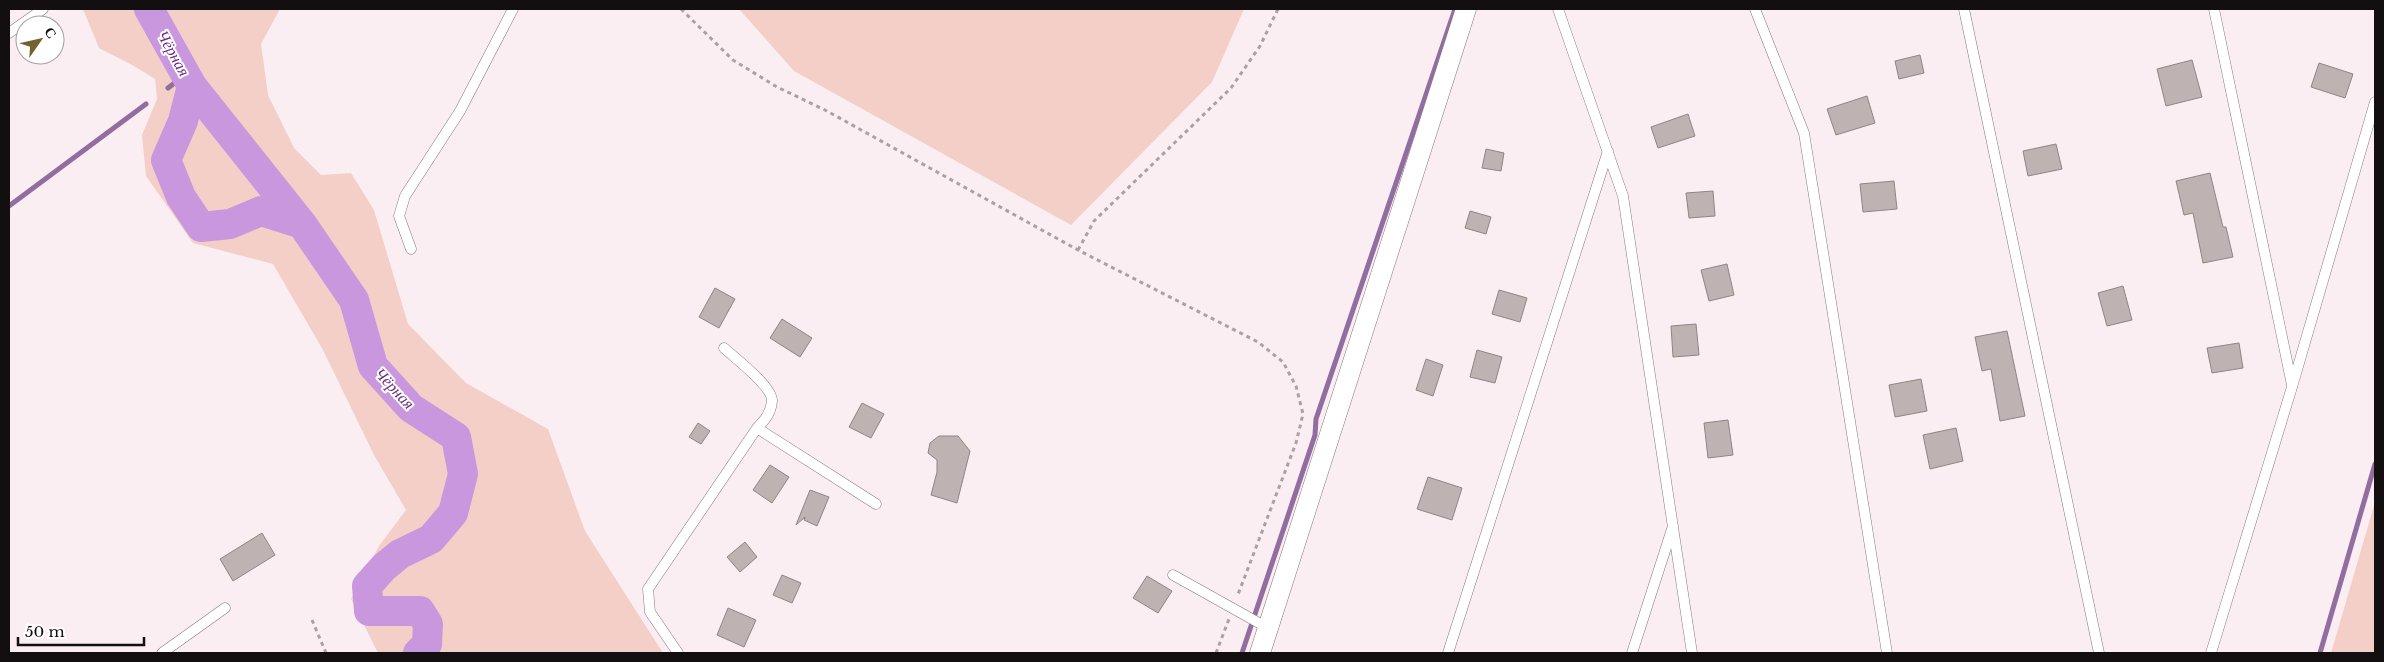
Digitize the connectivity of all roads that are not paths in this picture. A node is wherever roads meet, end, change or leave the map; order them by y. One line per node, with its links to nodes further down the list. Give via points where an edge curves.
1 (43, 9): 8 (lane)
2 (513, 9): 11 (lane, via 460,111 405,196 399,216)
3 (1466, 9): 19 (street)
4 (1558, 9): 10 (lane)
5 (1755, 9): 26 (lane, via 1804,134)
6 (1964, 9): 27 (lane)
7 (2214, 9): 13 (lane)
8 (9, 34)
9 (2375, 102): 13 (lane)
10 (1608, 151): 16 (lane, via 1623,196); 23 (lane)
11 (411, 249)
12 (724, 348): 14 (lane, via 768,388 772,399 768,416)
13 (2292, 387): 28 (lane)
14 (757, 428): 15 (lane); 21 (lane, via 648,589 650,612)
15 (876, 504)
16 (1674, 524): 24 (lane); 25 (lane)
17 (1172, 575): 19 (lane)
18 (225, 608): 20 (lane)
19 (1268, 628): 22 (street)
20 (162, 653)
21 (678, 653)
22 (1260, 653)
23 (1448, 653)
24 (1632, 653)
25 (1692, 653)
26 (1886, 653)
27 (2099, 653)
28 (2211, 653)

